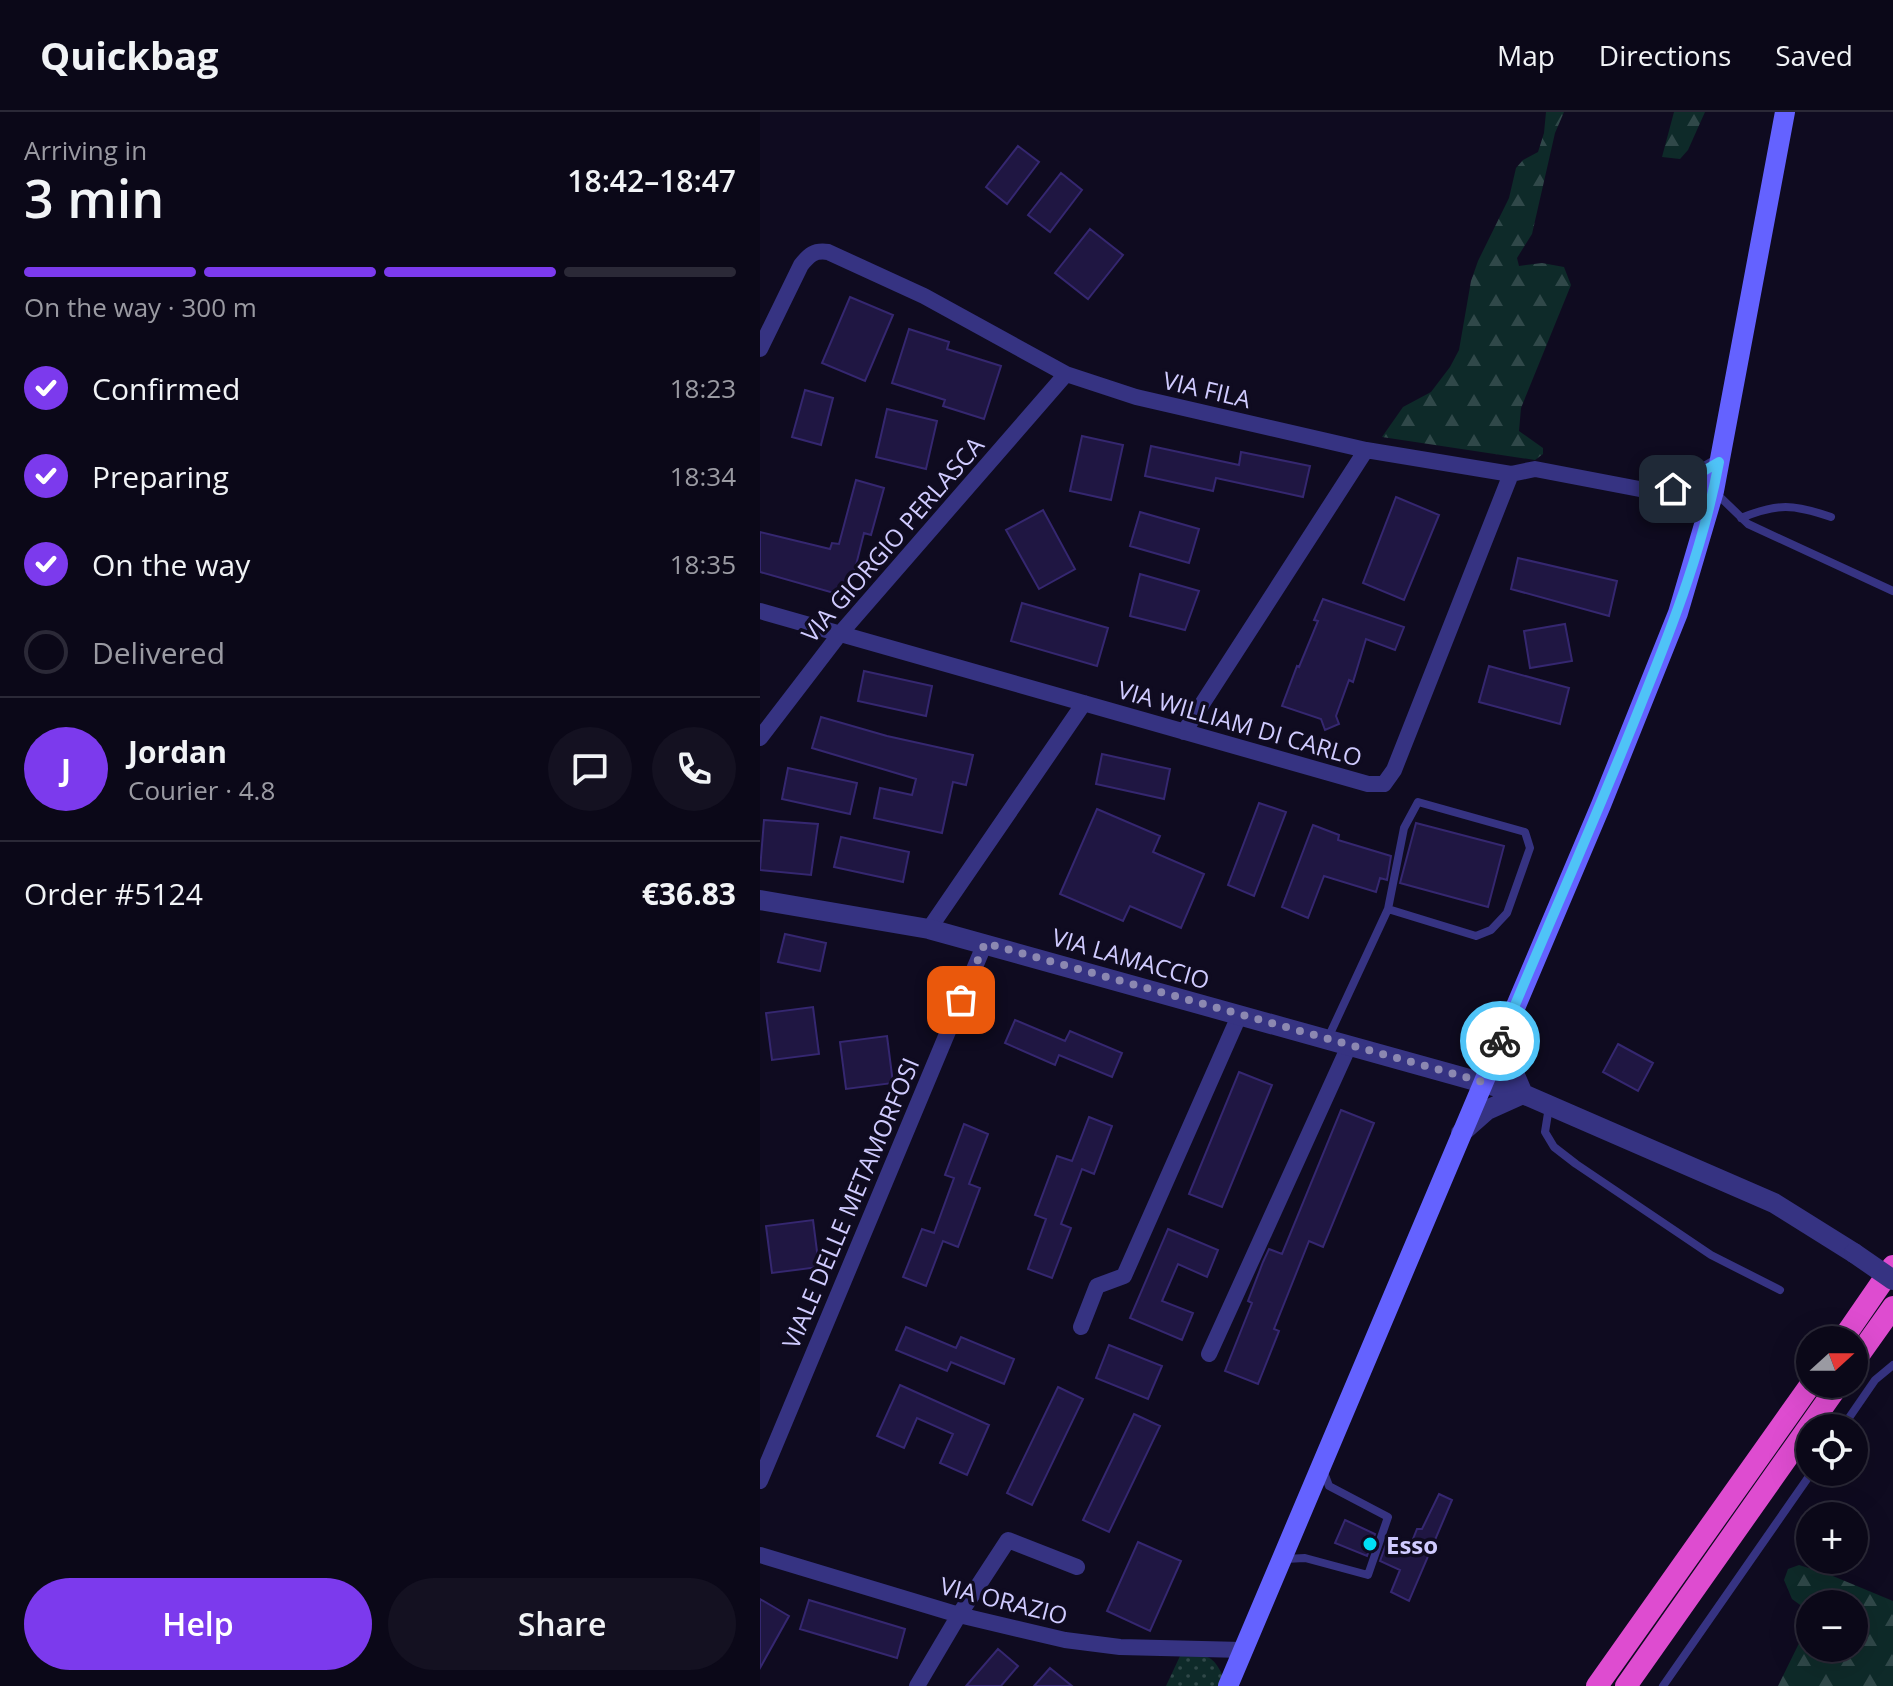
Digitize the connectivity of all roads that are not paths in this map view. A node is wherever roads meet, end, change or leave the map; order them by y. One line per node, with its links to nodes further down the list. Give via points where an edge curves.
1 (1785, 112): 5 (main road)
2 (760, 349): 3 (street, VIA FILA, via 801,265 818,251 924,296)
3 (1066, 374): 4 (street, VIA FILA, via 1136,397); 12 (street, VIA GIORGIO PERLASCA)
4 (1366, 450): 6 (street, VIA FILA); 14 (street)
5 (1719, 462): 6 (street, VIA FILA, via 1673,489 1650,491 1535,469); 7 (main road)
6 (1511, 474): 14 (street, VIA WILLIAM DI CARLO, via 1384,784 1368,784)
7 (1714, 491): 9 (lane); 21 (main road, via 1678,613)
8 (1831, 517): 9 (lane, via 1779,505)
9 (1741, 518): 10 (lane)
10 (1893, 591)
11 (760, 611): 12 (street, VIA WILLIAM DI CARLO)
12 (839, 635): 13 (street, VIA WILLIAM DI CARLO); 15 (street, VIA GIORGIO PERLASCA)
13 (1084, 703): 14 (street, VIA WILLIAM DI CARLO); 18 (street)
14 (1184, 732)
15 (760, 738)
16 (760, 900): 18 (street, VIA LAMACCIO)
17 (1388, 909): 17 (lane, via 1404,828 1418,802 1525,832 1530,848 1507,913 1491,930 1476,936); 22 (lane)
18 (929, 929): 19 (street, VIA LAMACCIO)
19 (985, 943): 20 (street, VIA LAMACCIO); 41 (street, VIALE DELLE METAMORFOSI)
20 (1239, 1016): 22 (street, VIA LAMACCIO); 33 (street, via 1124,1276 1097,1286)
21 (1505, 1031): 24 (main road); 25 (street, via 1505,1052)
22 (1327, 1040): 23 (street, VIA LAMACCIO)
23 (1349, 1046): 24 (street, VIA LAMACCIO); 35 (street)
24 (1483, 1082): 25 (street, VIA LAMACCIO); 27 (main road)
25 (1523, 1094): 26 (street, VIA LAMACCIO); 27 (street, via 1487,1110)
26 (1549, 1106): 29 (street, VIA LAMACCIO, bridge, via 1774,1203); 30 (lane, via 1545,1132 1554,1147 1711,1255)
27 (1461, 1133): 40 (main road)
28 (1893, 1266): 32 (highway)
29 (1893, 1280)
30 (1780, 1290)
31 (1893, 1307): 34 (highway)
32 (1852, 1326)
33 (1081, 1327)
34 (1868, 1342)
35 (1209, 1354)
36 (1893, 1365): 39 (lane, via 1875,1380)
37 (1801, 1398): 50 (highway)
38 (1829, 1398): 51 (highway)
39 (1852, 1414)
40 (1320, 1464): 44 (main road); 44 (lane, via 1329,1486 1388,1517 1368,1575 1305,1558)
41 (760, 1481)
42 (1802, 1486): 52 (lane)
43 (760, 1555): 46 (street, VIA ORAZIO)
44 (1281, 1559): 47 (main road)
45 (1077, 1567): 46 (street, via 1008,1540)
46 (959, 1615): 47 (street, VIA ORAZIO, via 1092,1644); 48 (street)
47 (1243, 1650): 49 (main road)
48 (917, 1686)
49 (1228, 1686)
50 (1597, 1686)
51 (1626, 1686)
52 (1663, 1686)

